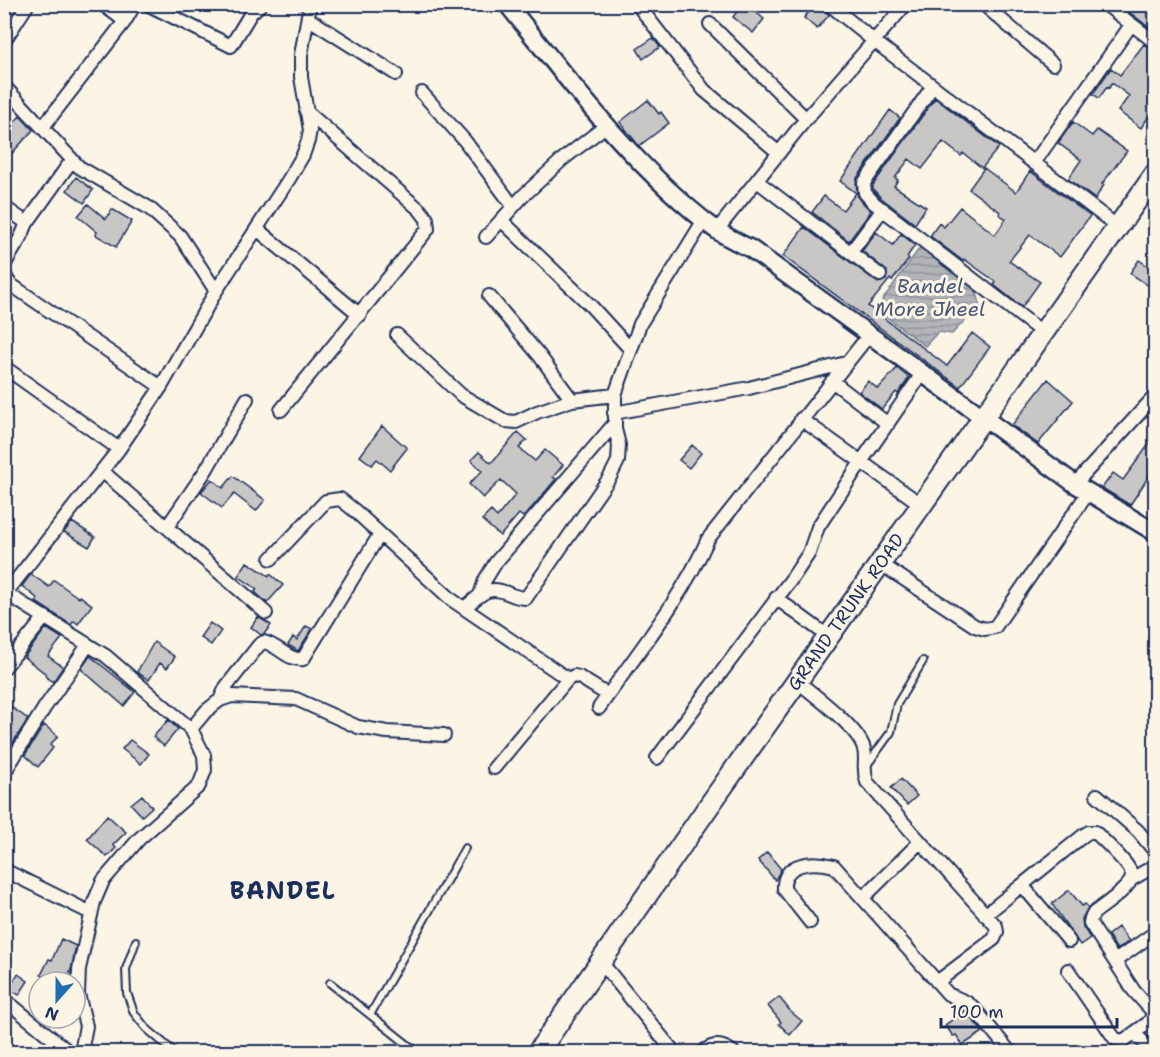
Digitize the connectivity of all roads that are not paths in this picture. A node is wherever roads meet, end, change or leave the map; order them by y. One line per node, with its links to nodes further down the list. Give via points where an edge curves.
1 (28, 4): 17 (street)
2 (102, 4): 14 (street)
3 (135, 4): 14 (street)
4 (147, 4): 5 (street, via 231,46)
5 (261, 4)
6 (310, 4): 13 (street)
7 (507, 4): 27 (street)
8 (638, 4): 29 (street, via 704,90)
9 (830, 4): 18 (street)
10 (906, 4): 18 (street)
11 (983, 4): 20 (street)
12 (1105, 4): 16 (street)
13 (309, 19): 21 (street); 25 (street, via 301,55)
14 (125, 21): 28 (street)
15 (710, 24): 26 (street)
16 (1131, 25): 19 (street); 31 (street)
17 (4, 41)
18 (874, 41): 23 (street); 26 (street)
19 (1155, 43)
20 (1053, 64)
21 (396, 74)
22 (4, 86): 28 (street)
23 (933, 86): 31 (street); 36 (street, via 864,183 865,193)
24 (422, 93): 34 (street, via 465,141)
25 (306, 111): 41 (street, via 310,130 303,155); 49 (street, via 427,219 428,229)
26 (806, 119): 29 (street)
27 (607, 125): 34 (street); 39 (street, via 661,184)
28 (43, 128): 30 (street)
29 (779, 153): 33 (street)
30 (72, 160): 38 (street); 47 (street, via 149,208 180,236)
31 (1034, 163): 40 (street)
32 (1155, 173): 40 (main road, GRAND TRUNK ROAD)
33 (757, 181): 39 (street); 43 (street)
34 (513, 206): 37 (street)
35 (4, 207): 38 (street)
36 (883, 210): 43 (street); 50 (street)
37 (501, 220): 42 (street); 53 (street, via 590,304)
38 (27, 223): 44 (street)
39 (710, 225): 52 (street, via 751,249); 53 (street, via 640,324)
40 (1118, 227): 50 (main road, GRAND TRUNK ROAD)
41 (256, 229): 47 (street); 49 (street)
42 (486, 237)
43 (851, 252): 46 (street)
44 (4, 265)
45 (4, 274): 58 (street, via 10,284)
46 (880, 275)
47 (216, 291): 58 (street)
48 (489, 296): 62 (street)
49 (360, 315): 63 (street)
50 (1043, 333): 65 (main road, GRAND TRUNK ROAD)
51 (397, 334): 62 (street, via 461,395 505,421 516,422)
52 (868, 335): 54 (street); 56 (street)
53 (631, 350): 59 (street)
54 (846, 363): 57 (street); 64 (street)
55 (4, 367): 68 (street)
56 (922, 374): 65 (street); 67 (street)
57 (832, 381): 66 (street); 67 (street)
58 (160, 387): 68 (street)
59 (615, 395): 62 (street); 64 (street)
60 (1155, 395): 71 (street)
61 (246, 399): 73 (street, via 206,470)
62 (572, 400)
63 (281, 410)
64 (614, 418): 79 (street, via 496,562); 79 (street, via 618,461 534,588 526,598 497,588)
65 (983, 418): 71 (street); 72 (main road, GRAND TRUNK ROAD)
66 (801, 419): 69 (street); 90 (street, via 708,539 679,593)
67 (888, 424): 69 (street)
68 (119, 449): 70 (street)
69 (861, 462): 72 (street); 80 (street, via 819,527 809,553)
70 (102, 471): 73 (street); 78 (street)
71 (1081, 488): 74 (street); 77 (street, via 995,627 975,626)
72 (922, 505): 77 (main road, GRAND TRUNK ROAD)
73 (167, 527): 82 (street)
74 (1155, 533)
75 (380, 534): 76 (street, via 340,500 326,501); 81 (street); 91 (street, via 303,658 292,658 264,642 226,687)
76 (272, 559)
77 (881, 564): 84 (main road, GRAND TRUNK ROAD)
78 (5, 592): 83 (street)
79 (480, 595): 81 (street)
80 (776, 597): 84 (street); 96 (street)
81 (464, 608): 88 (street)
82 (266, 613)
83 (45, 617): 85 (street); 87 (street)
84 (829, 637): 89 (main road, GRAND TRUNK ROAD)
85 (88, 645): 93 (street); 95 (street)
86 (923, 662): 98 (lane, via 897,704 891,732)
87 (4, 668)
88 (568, 679): 90 (street, via 579,677); 97 (street)
89 (797, 681): 98 (street, via 854,731 864,747); 116 (main road, GRAND TRUNK ROAD)
90 (608, 694): 92 (street)
91 (220, 700): 93 (street); 94 (street, via 232,696 296,699 358,727)
92 (599, 708)
93 (191, 729): 109 (street, via 204,755 206,770 199,786 117,862 103,881)
94 (444, 735)
95 (9, 756): 99 (street)
96 (657, 758)
97 (495, 768)
98 (863, 770): 101 (street, via 867,782)
99 (4, 773)
100 (1097, 795): 103 (street, via 1138,831)
101 (919, 843): 108 (street); 110 (street)
102 (465, 848): 121 (lane)
103 (1155, 853)
104 (1155, 866): 106 (street)
105 (4, 870): 109 (street)
106 (1132, 879): 107 (street, via 1126,865 1095,832 1089,832); 115 (street, via 1090,918)
107 (1022, 885): 110 (street); 114 (street)
108 (863, 898): 111 (street, via 834,866 801,864 792,868 785,876 784,889); 118 (street)
109 (91, 914): 125 (street, via 79,969 78,994 86,1026)
110 (985, 915): 118 (street, via 996,927 994,939)
111 (810, 922)
112 (1155, 932): 115 (street)
113 (136, 941): 123 (lane, via 126,969 127,993 134,1013)
114 (1069, 941)
115 (1116, 961): 122 (street, via 1152,1011 1148,1023)
116 (601, 962): 127 (main road, GRAND TRUNK ROAD); 128 (street)
117 (1068, 970): 122 (street, via 1115,1039 1123,1041)
118 (937, 982): 131 (street, via 948,994 973,1007)
119 (330, 983): 121 (lane)
120 (5, 1002): 124 (street)
121 (370, 1015): 126 (lane)
122 (1134, 1033): 132 (street)
123 (175, 1052)
124 (69, 1053)
125 (81, 1053)
126 (417, 1053)
127 (537, 1053)
128 (674, 1053)
129 (703, 1053): 130 (street, via 720,1046)
130 (733, 1053)
131 (1010, 1053)
132 (1154, 1053)

